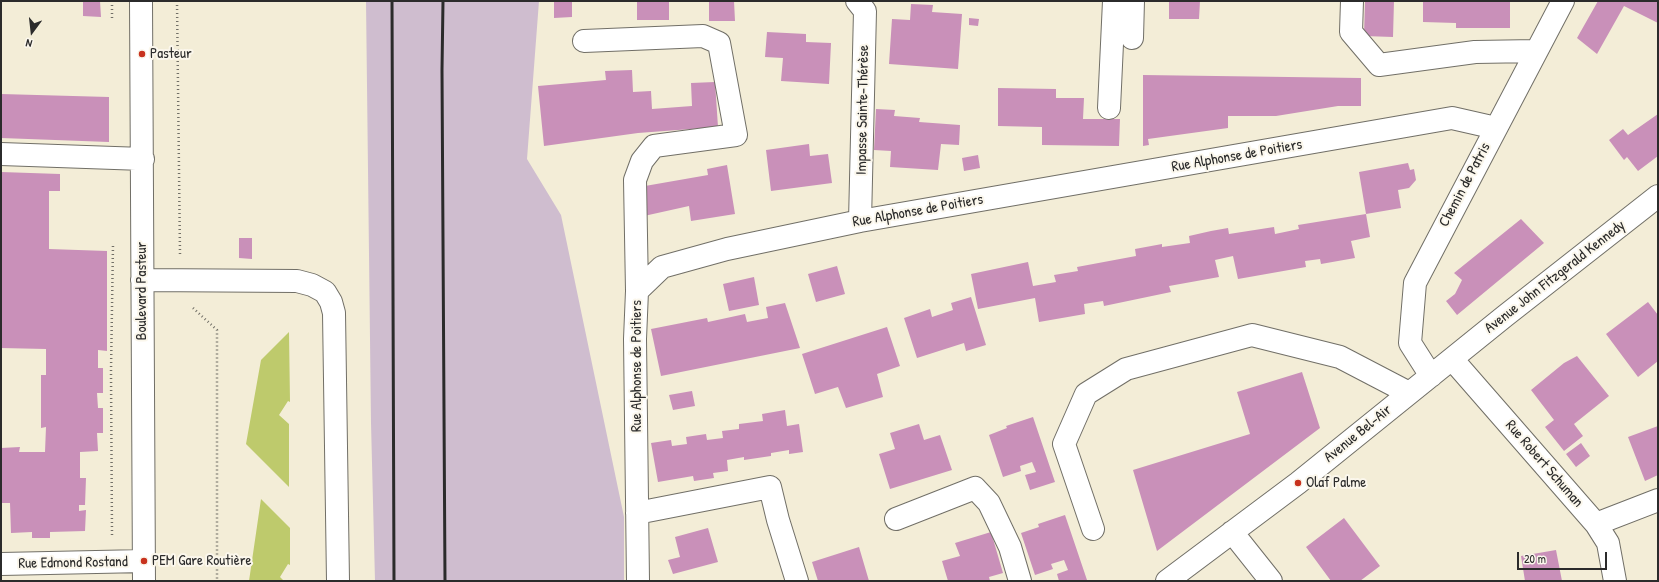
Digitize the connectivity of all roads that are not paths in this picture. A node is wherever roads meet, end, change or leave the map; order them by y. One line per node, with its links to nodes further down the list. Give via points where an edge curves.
1 (141, 1): 13 (street, Boulevard Pasteur)
2 (857, 1): 15 (street, Impasse Sainte-Thérèse, via 865,11)
3 (1114, 1): 10 (street)
4 (1133, 1): 7 (street)
5 (1352, 1): 9 (street, via 1351,32 1379,66 1475,52)
6 (1563, 1): 9 (street, Chemin de Patris)
7 (1132, 38)
8 (584, 41): 17 (street, via 703,36 719,43 736,135 654,146 642,161 635,180)
9 (1536, 51): 11 (street, Chemin de Patris)
10 (1109, 108)
11 (1496, 128): 15 (street, Rue Alphonse de Poitiers, via 1452,118); 19 (street, Chemin de Patris, via 1415,283 1410,342)
12 (1, 154): 13 (street)
13 (142, 159): 16 (street, Boulevard Pasteur)
14 (1658, 196): 18 (street, Avenue John Fitzgerald Kennedy)
15 (860, 221): 17 (street, Rue Alphonse de Poitiers, via 727,249 662,268)
16 (142, 280): 28 (street, Boulevard Pasteur); 29 (street, via 297,281 325,292 334,313)
17 (638, 291): 22 (street, Rue Alphonse de Poitiers, via 635,338)
18 (1452, 359): 19 (street, Avenue Bel-Air); 24 (street, Rue Robert Schuman)
19 (1431, 376): 20 (street, Avenue Bel-Air)
20 (1409, 393): 25 (street, via 1340,357 1252,336 1126,369 1086,394 1064,444); 26 (street, Avenue Bel-Air, via 1298,483)
21 (1658, 500): 24 (street)
22 (637, 513): 30 (street, Rue Alphonse de Poitiers); 31 (street, via 770,487)
23 (896, 519): 32 (street, via 975,488 992,509 1010,547)
24 (1596, 524): 35 (street, Rue Robert Schuman, via 1608,543)
25 (1094, 529)
26 (1232, 532): 33 (street, Avenue Bel-Air); 34 (street)
27 (1, 564): 28 (street, Rue Edmond Rostand)
28 (144, 571)
29 (338, 581)
30 (638, 581)
31 (797, 581)
32 (1020, 581)
33 (1167, 581)
34 (1271, 581)
35 (1615, 581)

